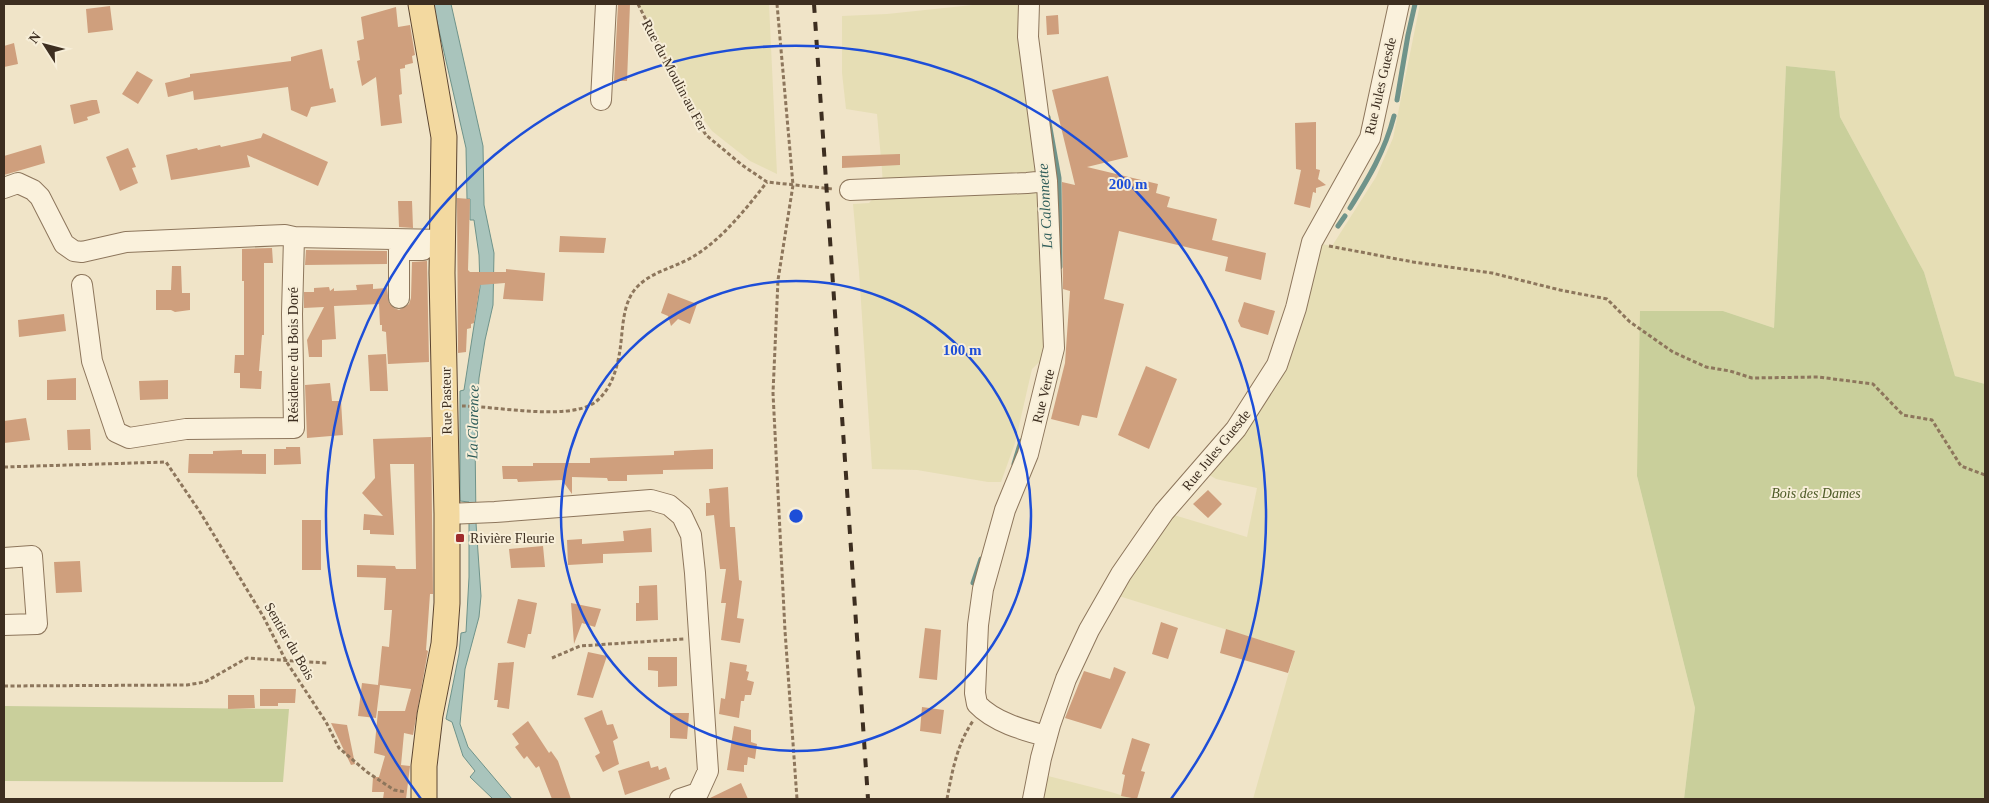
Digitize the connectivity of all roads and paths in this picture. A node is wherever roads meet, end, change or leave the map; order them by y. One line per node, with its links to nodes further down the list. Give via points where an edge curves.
1 (421, 4): 15 (main road, Rue Pasteur, via 444,138)
2 (606, 4): 7 (street)
3 (638, 4): 9 (path, Rue du Moulin au Fer, via 706,135)
4 (778, 4): 10 (path)
5 (1029, 4): 8 (street, Rue Verte, via 1028,37)
6 (1399, 4): 14 (street, Rue Jules Guesde, via 1370,138)
7 (601, 100)
8 (1047, 181): 12 (street); 29 (street, Rue Verte, via 1054,348 1028,454 1005,510 983,590 976,684 977,704)
9 (766, 182): 10 (path, Rue du Moulin au Fer); 18 (path, via 710,245 688,259 651,275 635,289 626,308 617,367 608,387 594,403 571,410 543,412)
10 (793, 185): 12 (path, Rue du Moulin au Fer); 33 (path, via 778,280 773,393)
11 (4, 188): 13 (street, via 18,183 33,190 40,197 64,244 74,251 126,242)
12 (842, 189)
13 (294, 237): 15 (street); 16 (street, Résidence du Bois Doré, via 294,428 186,429 129,438 116,432 92,361)
14 (1312, 242): 20 (path, via 1492,273 1607,299 1630,322 1673,352 1706,368 1752,378 1818,377 1873,384 1903,415 1932,420 1961,466); 30 (street, Rue Jules Guesde, via 1296,308 1277,365 1236,429 1164,512 1121,574 1066,679)
15 (443, 245): 17 (street, via 399,250); 21 (main road, Rue Pasteur)
16 (82, 285)
17 (399, 298)
18 (456, 406)
19 (4, 467): 26 (path, Sentier du Bois, via 166,462 200,512)
20 (1985, 475)
21 (463, 514): 24 (street, via 651,500 669,505 682,516 691,535); 31 (main road, Rue Pasteur, via 430,715)
22 (4, 558): 23 (street, via 32,556 37,624)
23 (4, 625)
24 (699, 645): 25 (path, via 580,646); 32 (street, via 708,771 698,793)
25 (552, 658)
26 (286, 661): 27 (path); 28 (path, via 247,658 205,682 187,685); 31 (path, Sentier du Bois, via 340,748 394,790)
27 (327, 663)
28 (4, 686)
29 (982, 709): 30 (street, via 1008,723); 34 (path, via 966,730 953,765)
30 (1046, 736): 35 (street, Rue Jules Guesde)
31 (424, 797)
32 (680, 799)
33 (797, 799)
34 (947, 799)
35 (1033, 799)

